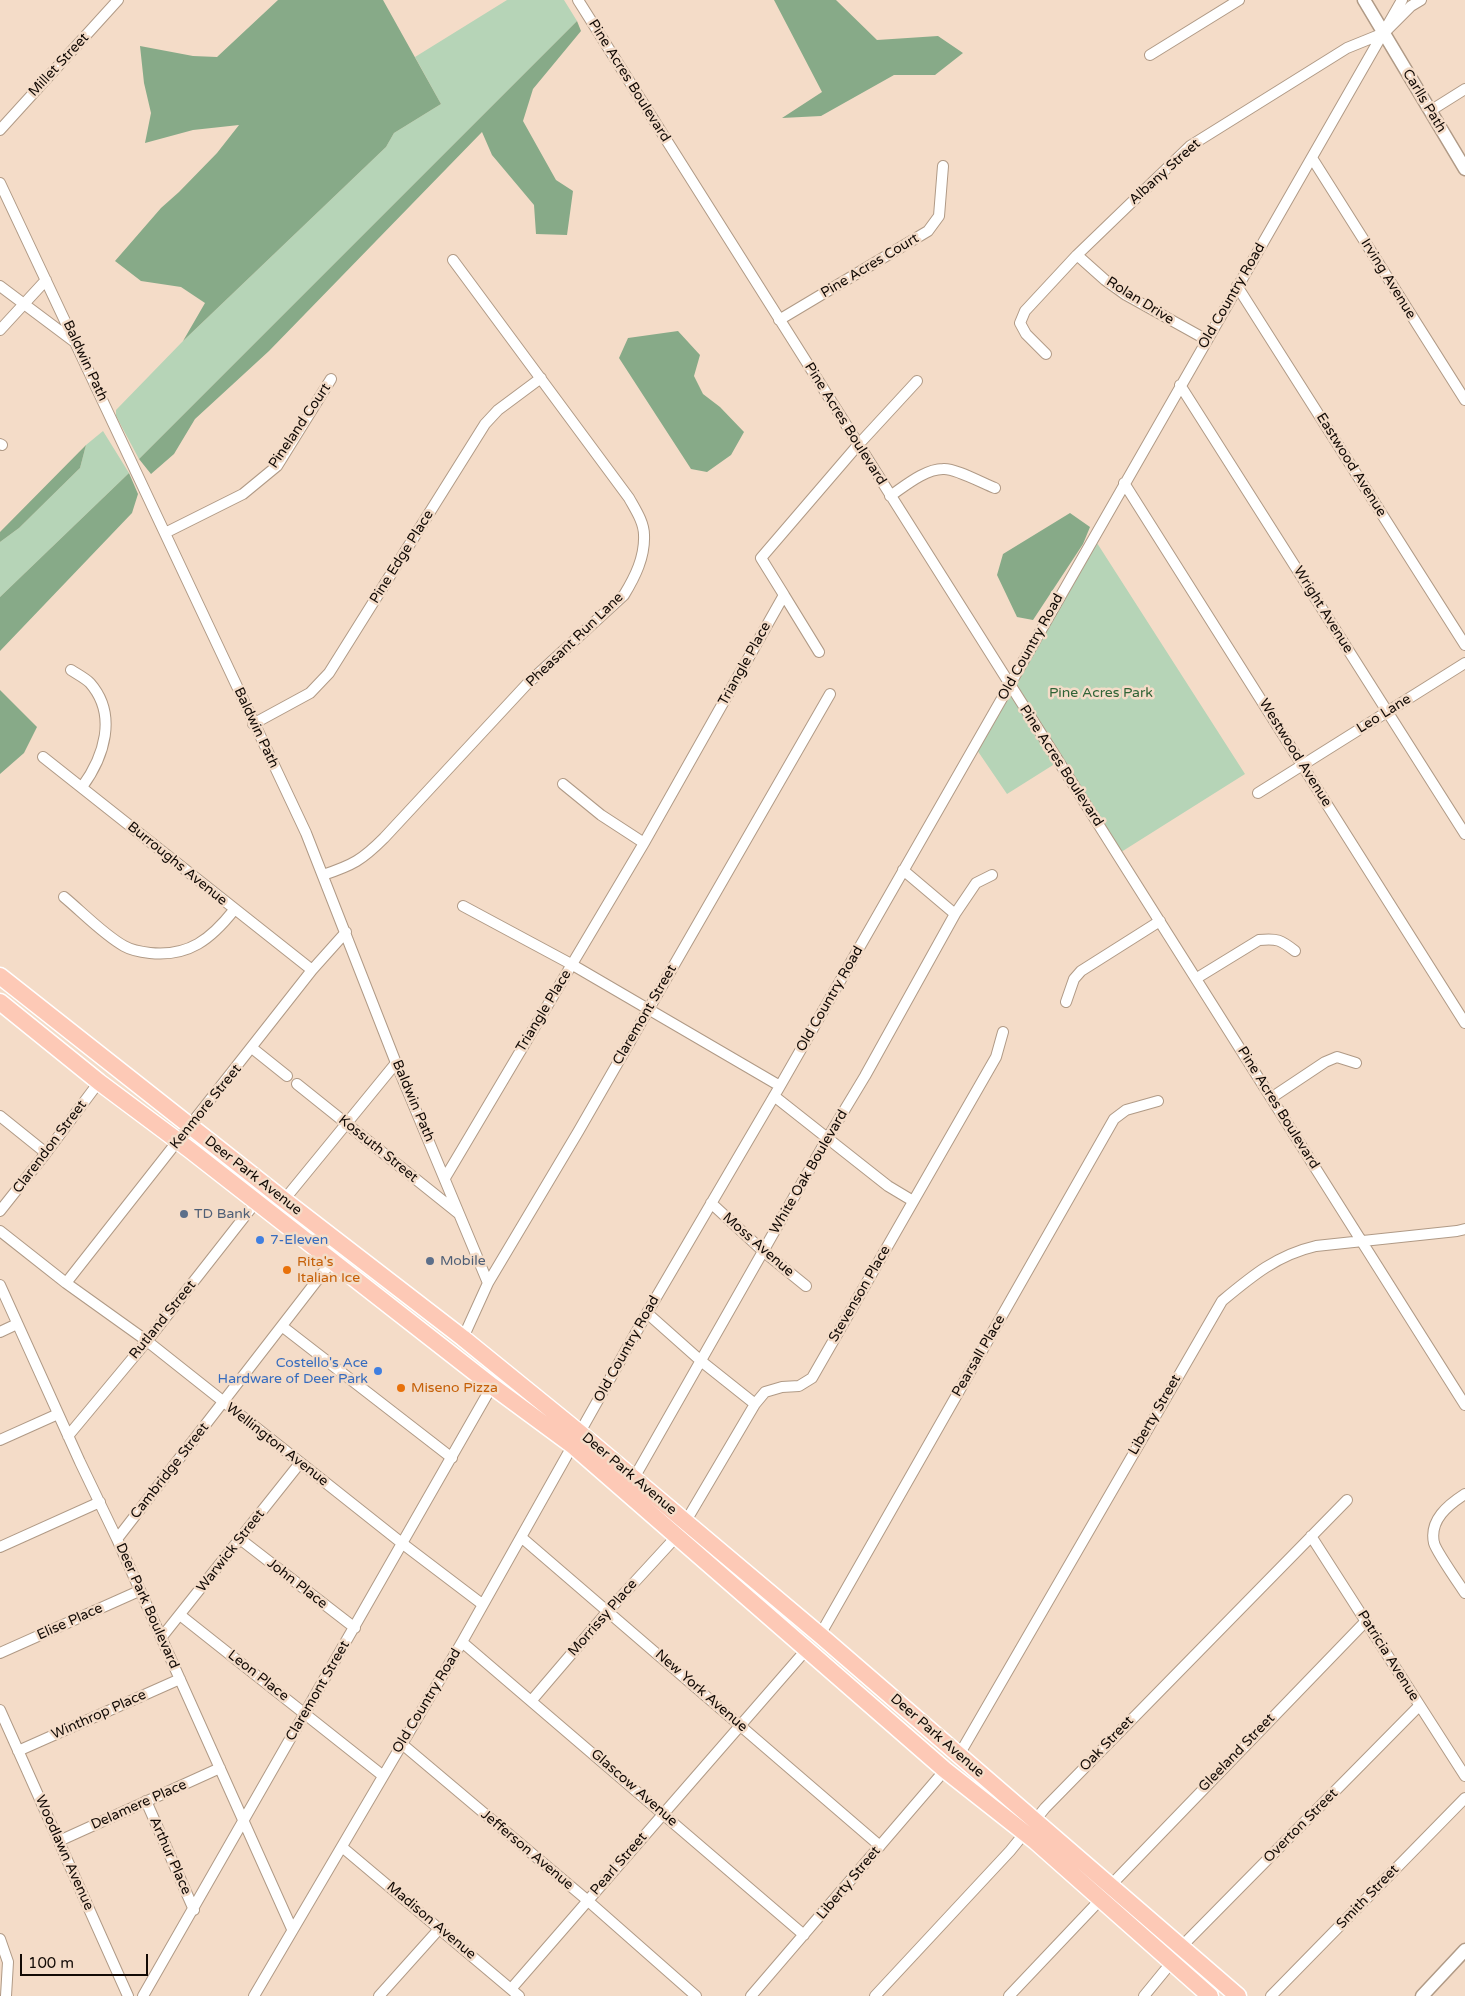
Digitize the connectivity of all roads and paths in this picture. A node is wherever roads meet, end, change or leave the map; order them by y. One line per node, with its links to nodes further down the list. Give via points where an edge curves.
1 (118, 0): 11 (street, Millet Street)
2 (578, 0): 22 (street, Pine Acres Boulevard)
3 (1239, 0): 8 (street)
4 (1364, 0): 7 (street, Carlls Path)
5 (1402, 0): 7 (street, Old Country Road)
6 (1421, 0): 7 (street, Albany Street)
7 (1384, 33): 10 (street, Carlls Path); 12 (street, Old Country Road); 16 (street, Albany Street, via 1347,48 1190,146)
8 (1150, 55)
9 (1465, 89): 10 (street)
10 (1430, 110): 14 (street, Carlls Path)
11 (0, 130)
12 (1312, 158): 20 (street, Old Country Road); 31 (street, Irving Avenue)
13 (943, 166): 22 (street, Pine Acres Court, via 939,216 928,231)
14 (1465, 168)
15 (0, 183): 18 (street, Baldwin Path)
16 (1077, 255): 24 (street, Rolan Drive, via 1126,294); 26 (street, Albany Street, via 1025,311 1020,323)
17 (453, 260): 27 (street, Pheasant Run Lane)
18 (46, 280): 21 (street); 25 (street, Baldwin Path)
19 (0, 286): 21 (street)
20 (1238, 286): 24 (street, Old Country Road); 38 (street, Eastwood Avenue)
21 (22, 304): 23 (street); 25 (street)
22 (779, 320): 32 (street, Pine Acres Boulevard)
23 (0, 330)
24 (1207, 340): 30 (street, Old Country Road)
25 (77, 344): 36 (street, Baldwin Path)
26 (1046, 354)
27 (541, 378): 45 (street, Pine Edge Place, via 498,410 486,424 329,673 310,694); 54 (street, Pheasant Run Lane, via 629,498 639,517 644,534 636,577 624,595 528,684 384,838 350,866)
28 (331, 379): 36 (street, Pineland Court, via 277,466 243,494)
29 (917, 381): 32 (street)
30 (1180, 385): 33 (street, Old Country Road); 44 (street, Wright Avenue)
31 (1465, 400)
32 (858, 444): 35 (street, Pine Acres Boulevard); 37 (street, via 761,558)
33 (1124, 483): 42 (street, Old Country Road); 47 (street, Westwood Avenue)
34 (995, 488): 35 (street, via 944,469 930,472)
35 (890, 496): 42 (street, Pine Acres Boulevard)
36 (165, 532): 45 (street, Baldwin Path)
37 (784, 595): 39 (street); 52 (street, Triangle Place)
38 (1465, 644)
39 (819, 652)
40 (1465, 663): 44 (street, Leo Lane)
41 (71, 670): 49 (street, via 89,682 106,715 101,753)
42 (1009, 686): 53 (street, Old Country Road); 60 (street, Pine Acres Boulevard)
43 (830, 694): 69 (street, Claremont Street)
44 (1388, 712): 47 (street, Leo Lane); 51 (street, Wright Avenue)
45 (253, 724): 54 (street, Baldwin Path)
46 (43, 757): 49 (street, Burroughs Avenue)
47 (1302, 765): 50 (street, Leo Lane); 70 (street, Westwood Avenue)
48 (563, 784): 52 (street, via 601,816)
49 (82, 787): 58 (street, Burroughs Avenue)
50 (1258, 793)
51 (1465, 834)
52 (644, 843): 63 (street, Triangle Place)
53 (902, 870): 59 (street); 78 (street, Old Country Road)
54 (324, 875): 61 (street, Baldwin Path)
55 (992, 875): 59 (street, White Oak Boulevard, via 976,883)
56 (64, 897): 58 (street, via 124,946 158,954 178,953 196,946)
57 (463, 906): 63 (street)
58 (234, 910): 64 (street, Burroughs Avenue)
59 (956, 914): 85 (street, White Oak Boulevard)
60 (1160, 921): 66 (street, Pine Acres Boulevard); 68 (street, via 1081,971 1074,979)
61 (346, 932): 64 (street, Kenmore Street); 73 (street, Baldwin Path)
62 (1295, 951): 66 (street, via 1281,940 1259,940)
63 (571, 964): 69 (street); 88 (street, Triangle Place)
64 (312, 970): 72 (street, Kenmore Street)
65 (0, 976): 84 (main road, Deer Park Avenue)
66 (1197, 978): 80 (street, Pine Acres Boulevard)
67 (0, 1002): 76 (main road, Deer Park Avenue)
68 (1066, 1002)
69 (649, 1008): 78 (street); 101 (street, Claremont Street)
70 (1465, 1023)
71 (1003, 1032): 90 (street, Stevenson Place, via 996,1057)
72 (252, 1048): 75 (street); 84 (street, Kenmore Street)
73 (396, 1063): 83 (street); 88 (street, Baldwin Path)
74 (1356, 1063): 80 (street, via 1337,1057 1325,1062)
75 (287, 1076)
76 (99, 1082): 86 (main road, Deer Park Avenue); 87 (street, Clarendon Street)
77 (297, 1084): 83 (street, Kossuth Street)
78 (780, 1086): 79 (street, Old Country Road)
79 (774, 1096): 85 (street); 92 (street, Old Country Road)
80 (1272, 1098): 97 (street, Pine Acres Boulevard)
81 (1158, 1101): 140 (street, Pearsall Place, via 1126,1110 1114,1119)
82 (0, 1116): 87 (street)
83 (345, 1123): 89 (street); 94 (street, Kossuth Street)
84 (191, 1127): 86 (street, Kenmore Street); 89 (main road, Deer Park Avenue)
85 (827, 1139): 90 (street); 98 (street, White Oak Boulevard)
86 (178, 1141): 91 (main road, Deer Park Avenue); 100 (street, Kenmore Street)
87 (46, 1153): 93 (street, Clarendon Street)
88 (445, 1178): 94 (street, Baldwin Path)
89 (284, 1200): 108 (main road, Deer Park Avenue)
90 (913, 1201): 113 (street, Stevenson Place, via 812,1378 799,1386 765,1392)
91 (256, 1202): 99 (main road, Deer Park Avenue); 109 (street, Rutland Street)
92 (711, 1203): 98 (street, Moss Avenue); 104 (street, Old Country Road)
93 (0, 1211)
94 (458, 1214): 101 (street, Baldwin Path)
95 (1465, 1229): 97 (street, Liberty Street)
96 (0, 1231): 100 (street, Wellington Avenue)
97 (1361, 1242): 114 (street, Pine Acres Boulevard); 153 (street, Liberty Street, via 1296,1251 1255,1274 1222,1301)
98 (763, 1251): 103 (street, Moss Avenue); 110 (street, White Oak Boulevard)
99 (332, 1261): 106 (street, Cambridge Street); 111 (main road, Deer Park Avenue)
100 (66, 1283): 109 (street, Wellington Avenue)
101 (488, 1283): 108 (street, Claremont Street)
102 (0, 1285): 105 (street, Deer Park Boulevard)
103 (806, 1286)
104 (647, 1313): 110 (street); 117 (street, Old Country Road)
105 (17, 1324): 107 (street); 115 (street, Deer Park Boulevard)
106 (283, 1327): 112 (street, Cambridge Street); 119 (street)
107 (0, 1332)
108 (463, 1338): 117 (main road, Deer Park Avenue)
109 (146, 1341): 112 (street, Wellington Avenue); 116 (street, Rutland Street)
110 (701, 1361): 113 (street); 121 (street, White Oak Boulevard)
111 (492, 1386): 117 (main road, Deer Park Avenue); 119 (street, Claremont Street)
112 (223, 1403): 120 (street, Wellington Avenue); 129 (street, Cambridge Street)
113 (755, 1404): 125 (street, Stevenson Place)
114 (1465, 1405)
115 (58, 1414): 116 (street, Deer Park Boulevard); 118 (street)
116 (68, 1436): 124 (street, Deer Park Boulevard)
117 (576, 1439): 121 (main road, Deer Park Avenue); 127 (street, Old Country Road); 128 (main road, Deer Park Avenue)
118 (0, 1440)
119 (452, 1458): 131 (street, Claremont Street)
120 (300, 1463): 130 (street, Warwick Street); 131 (street, Wellington Avenue)
121 (634, 1478): 125 (main road, Deer Park Avenue)
122 (1465, 1494): 134 (street, via 1447,1505 1435,1524 1434,1544)
123 (1347, 1500): 126 (street, Oak Street)
124 (100, 1502): 129 (street, Deer Park Boulevard); 132 (street)
125 (686, 1521): 140 (main road, Deer Park Avenue)
126 (1311, 1536): 138 (street, Patricia Avenue); 161 (street, Oak Street)
127 (521, 1537): 135 (street, Old Country Road); 136 (street, New York Avenue)
128 (676, 1537): 136 (street, Morrissy Place); 143 (main road, Deer Park Avenue)
129 (117, 1539): 133 (street, Deer Park Boulevard)
130 (240, 1539): 137 (street, Warwick Street); 139 (street, John Place)
131 (403, 1544): 135 (street, Wellington Avenue); 139 (street, Claremont Street)
132 (0, 1547)
133 (139, 1591): 141 (street, Deer Park Boulevard); 144 (street, Elise Place)
134 (1465, 1593)
135 (482, 1604): 142 (street, Old Country Road)
136 (608, 1611): 146 (street, Morrissy Place); 150 (street, New York Avenue)
137 (180, 1615): 141 (street, Warwick Street); 149 (street, Leon Place)
138 (1366, 1621): 147 (street, Patricia Avenue); 167 (street, Gleeland Street)
139 (354, 1628): 149 (street, Claremont Street)
140 (820, 1635): 153 (main road, Deer Park Avenue)
141 (161, 1638): 145 (street, Deer Park Boulevard)
142 (462, 1642): 146 (street, Glascow Avenue); 151 (street, Old Country Road)
143 (806, 1650): 150 (street, Pearl Street); 155 (main road, Deer Park Avenue)
144 (0, 1653)
145 (180, 1679): 152 (street, Winthrop Place); 154 (street, Deer Park Boulevard)
146 (532, 1700): 160 (street, Glascow Avenue)
147 (1419, 1706): 157 (street, Patricia Avenue); 175 (street, Overton Street)
148 (0, 1710): 152 (street, Woodlawn Avenue)
149 (306, 1712): 156 (street, Leon Place); 162 (street, Claremont Street)
150 (740, 1724): 160 (street, Pearl Street); 165 (street, New York Avenue)
151 (402, 1744): 156 (street, Old Country Road); 168 (street, Jefferson Avenue)
152 (18, 1751): 164 (street, Woodlawn Avenue)
153 (959, 1755): 161 (main road, Deer Park Avenue)
154 (220, 1768): 159 (street, Delamere Place); 162 (street, Deer Park Boulevard)
155 (945, 1770): 163 (main road, Deer Park Avenue); 165 (street, Liberty Street)
156 (382, 1775): 166 (street, Old Country Road)
157 (1465, 1776)
158 (1465, 1798): 191 (street, Smith Street)
159 (146, 1801): 164 (street, Delamere Place); 170 (street, Arthur Place)
160 (663, 1814): 168 (street, Pearl Street); 173 (street, Glascow Avenue)
161 (1036, 1820): 163 (street, Oak Street); 167 (main road, Deer Park Avenue)
162 (243, 1821): 170 (street, Claremont Street); 171 (street, Deer Park Boulevard)
163 (1026, 1834): 169 (main road, Deer Park Avenue); 186 (street, Oak Street)
164 (59, 1841): 180 (street, Woodlawn Avenue)
165 (880, 1846): 173 (street, Liberty Street)
166 (342, 1847): 171 (street, Old Country Road); 172 (street, Madison Avenue)
167 (1110, 1886): 175 (main road, Deer Park Avenue)
168 (587, 1900): 178 (street, Pearl Street); 184 (street, Jefferson Avenue)
169 (1100, 1900): 177 (main road, Deer Park Avenue); 187 (street)
170 (194, 1910): 181 (street, Claremont Street)
171 (292, 1928): 182 (street, Old Country Road)
172 (440, 1928): 178 (street, Madison Avenue); 183 (street)
173 (804, 1935): 185 (street, Liberty Street)
174 (0, 1939): 179 (street, via 8,1962)
175 (1182, 1946): 190 (main road, Deer Park Avenue)
176 (1465, 1950): 192 (street)
177 (1172, 1964): 188 (street); 189 (main road, Deer Park Avenue)
178 (515, 1992)
179 (6, 1996)
180 (128, 1996)
181 (143, 1996)
182 (254, 1996)
183 (380, 1996)
184 (696, 1996)
185 (751, 1996)
186 (875, 1996)
187 (1009, 1996)
188 (1144, 1996)
189 (1210, 1996)
190 (1238, 1996)
191 (1271, 1996)
192 (1422, 1996)

